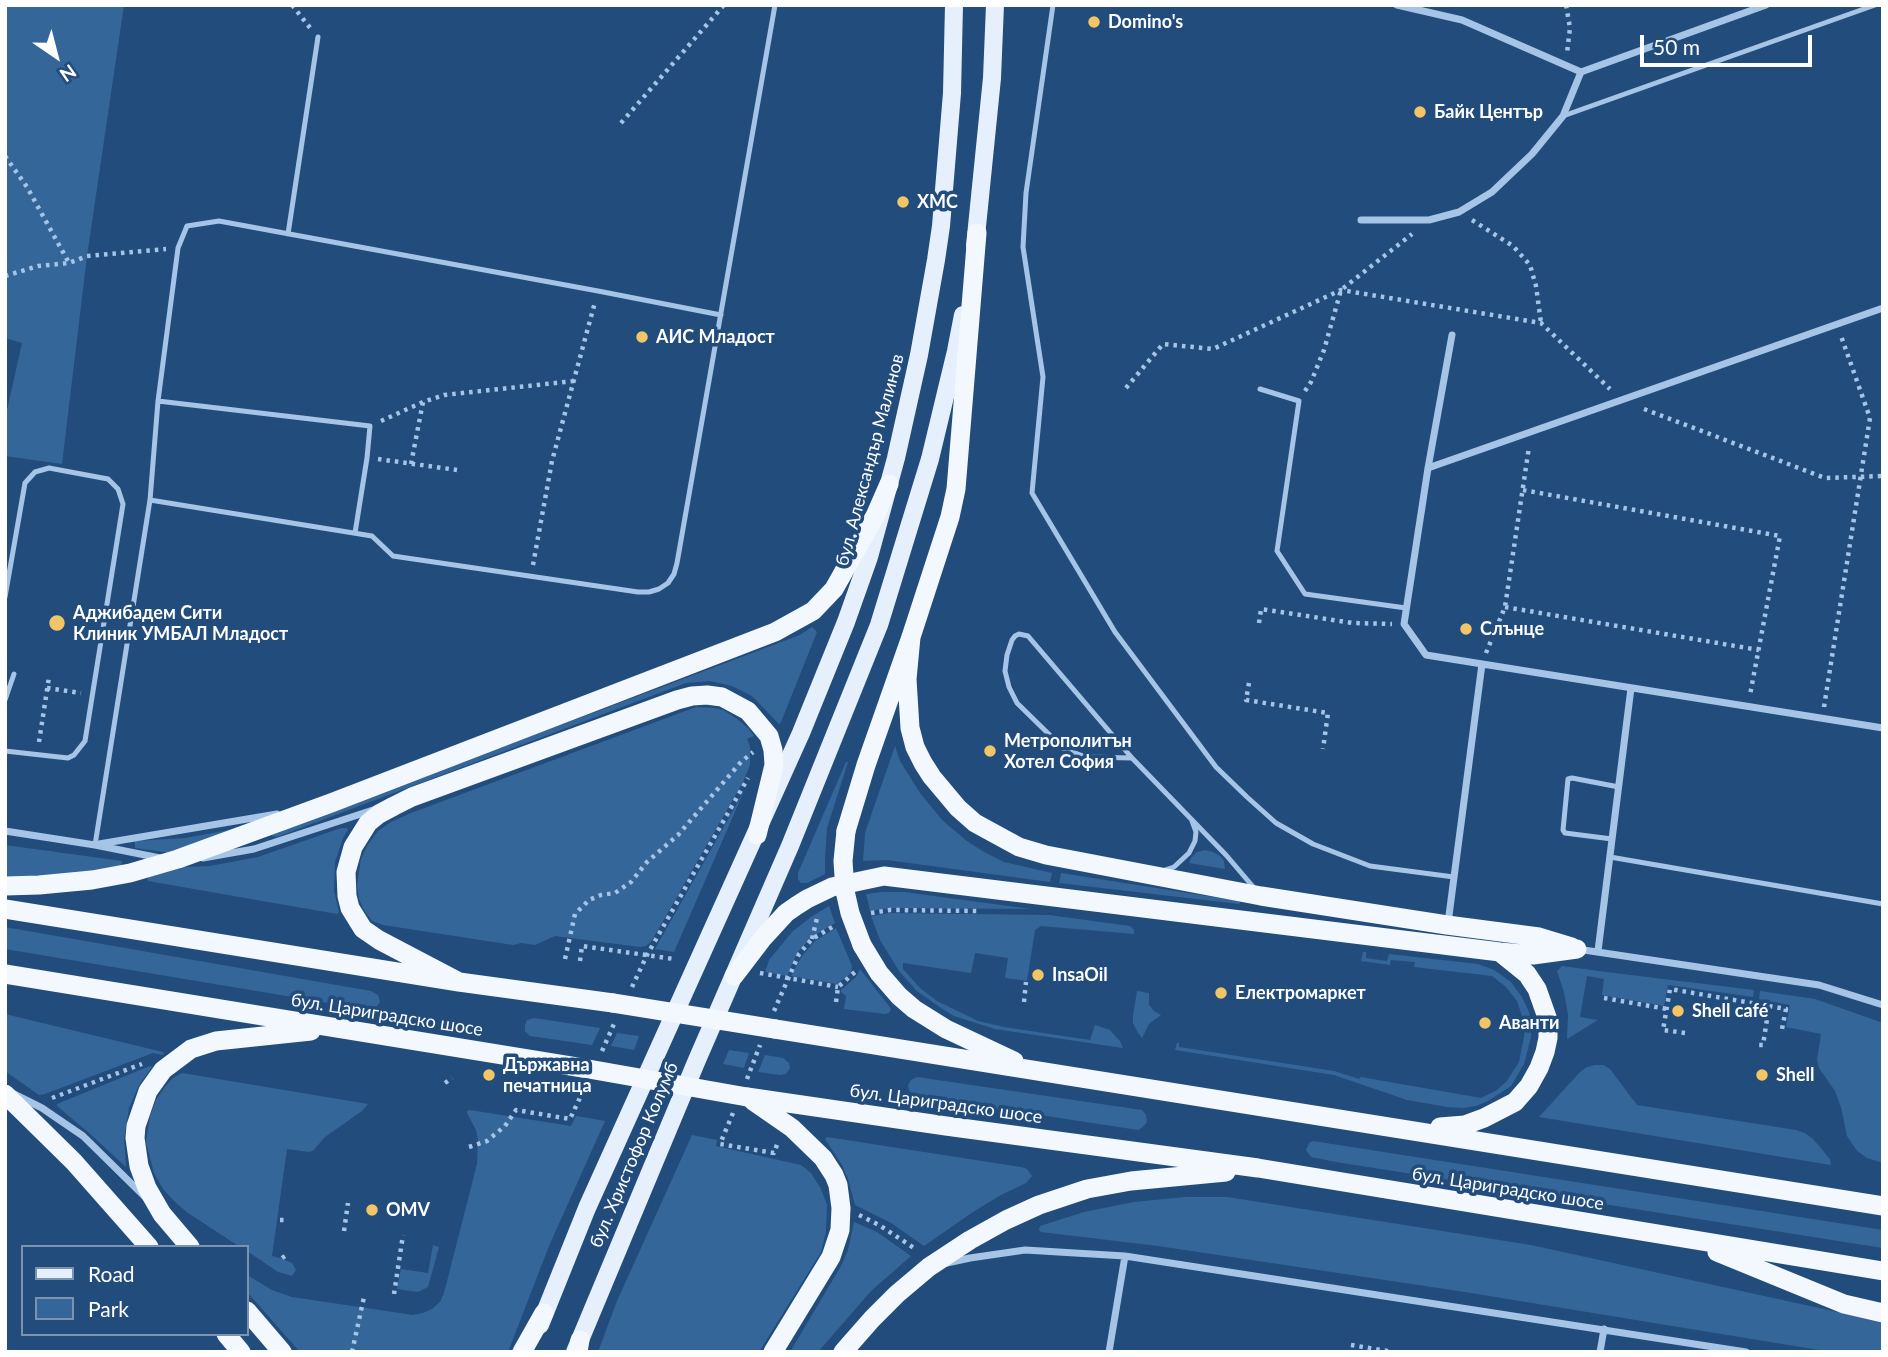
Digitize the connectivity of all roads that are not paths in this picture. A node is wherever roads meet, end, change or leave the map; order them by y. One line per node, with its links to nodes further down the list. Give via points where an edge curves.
1 (775, 5): 15 (lane)
2 (954, 5): 20 (main road, бул. Александър Малинов, via 941,226 919,355)
3 (995, 5): 12 (main road)
4 (1053, 5): 44 (lane, via 1026,192 1023,247 1043,377 1032,493 1115,632 1216,767 1247,797 1276,823 1336,853 1370,866)
5 (1397, 5): 9 (street, via 1462,20)
6 (1766, 5): 9 (street)
7 (1875, 5): 10 (lane)
8 (318, 37): 13 (lane)
9 (1581, 72): 10 (street)
10 (1563, 116): 11 (street, via 1492,192 1459,212 1429,220)
11 (1361, 220)
12 (977, 233): 25 (highway, via 956,489); 54 (main road, via 957,351 883,612)
13 (288, 234): 15 (lane); 18 (lane, via 219,221 187,226 178,248)
14 (1883, 308): 19 (street)
15 (721, 315): 22 (lane, via 677,563 668,583 659,589 638,592 393,556 372,536)
16 (1452, 335): 19 (street)
17 (1260, 389): 24 (lane, via 1299,401 1277,551 1305,594)
18 (158, 401): 21 (lane); 22 (lane, via 370,426)
19 (1428, 468): 24 (street)
20 (889, 484): 35 (highway, via 834,589 797,621); 38 (main road, бул. Александър Малинов, via 846,622)
21 (150, 500): 22 (lane); 40 (lane)
22 (355, 533)
23 (5, 597): 31 (lane, via 25,483 35,472 49,468 108,479 123,504 85,741 68,758)
24 (1406, 608): 26 (street, via 1404,624 1426,655)
25 (911, 637): 43 (highway, via 907,679 912,737 932,778 958,808 1019,847); 59 (highway, bridge, via 846,831 843,861 850,913 870,960 914,1009 946,1030)
26 (1482, 664): 28 (street); 44 (street)
27 (14, 674): 29 (lane)
28 (1631, 688): 30 (street); 33 (street)
29 (5, 700)
30 (1883, 728)
31 (5, 751)
32 (1132, 758): 32 (lane, via 1086,757 1064,749 1017,703 1005,671 1012,640 1019,634 1028,636); 36 (lane)
33 (1619, 787): 39 (street); 39 (lane, via 1568,779 1565,833)
34 (412, 797): 38 (highway, via 677,700 707,695 722,697 748,711 773,750 774,765); 42 (street, via 254,849); 55 (highway, via 379,814 359,835 348,860 346,896 363,929)
35 (331, 803): 40 (street); 42 (highway)
36 (1191, 818): 43 (lane, via 1196,832 1189,853 1174,867); 46 (lane)
37 (5, 831): 40 (street)
38 (757, 835): 58 (main road, бул. Александър Малинов)
39 (1612, 839): 41 (street)
40 (95, 845): 42 (street)
41 (1610, 857): 47 (lane); 51 (street)
42 (178, 859): 45 (highway, via 92,880)
43 (1150, 875): 46 (highway)
44 (1454, 877): 49 (street)
45 (5, 886)
46 (1261, 896): 49 (highway)
47 (1883, 904)
48 (5, 909): 55 (highway)
49 (1447, 925): 50 (highway, via 1539,937)
50 (1577, 949): 51 (street); 52 (highway, via 1533,955)
51 (1598, 951): 56 (street, via 1819,985)
52 (1500, 952): 54 (highway, via 884,876 832,887 796,906); 62 (highway, via 1538,989 1548,1020 1545,1052 1529,1086 1501,1111 1465,1125)
53 (5, 974): 57 (highway, бул. Цариградско шосе)
54 (734, 976): 77 (main road, бул. Христофор Колумб)
55 (459, 982): 59 (highway, bridge)
56 (1883, 1005)
57 (340, 1028): 61 (highway, бул. Цариградско шосе, bridge); 65 (highway, via 216,1041 191,1049 163,1070 143,1104 135,1138 142,1178)
58 (656, 1054): 73 (main road, бул. Христофор Колумб)
59 (1034, 1071): 62 (highway)
60 (5, 1092): 65 (street, via 42,1108 83,1136); 67 (highway, via 75,1162)
61 (747, 1097): 63 (highway, бул. Цариградско шосе); 82 (highway, via 809,1143 834,1175 840,1195 840,1230 831,1257)
62 (1384, 1126): 64 (highway)
63 (1258, 1168): 66 (highway, бул. Цариградско шосе); 70 (highway, via 1087,1189 1006,1220)
64 (1883, 1206)
65 (162, 1214): 68 (highway)
66 (1687, 1240): 71 (highway, бул. Цариградско шосе); 74 (highway, via 1844,1304)
67 (147, 1245)
68 (188, 1245)
69 (1125, 1256): 70 (street, via 1025,1250); 75 (street); 84 (street)
70 (929, 1267): 83 (highway)
71 (1883, 1271)
72 (248, 1312): 79 (highway)
73 (544, 1313): 80 (highway); 81 (main road, бул. Христофор Колумб)
74 (1883, 1313)
75 (1604, 1329): 85 (street); 86 (street)
76 (228, 1336): 78 (highway)
77 (578, 1348)
78 (241, 1352)
79 (282, 1352)
80 (522, 1352)
81 (532, 1352)
82 (773, 1352)
83 (843, 1352)
84 (1109, 1352)
85 (1600, 1352)
86 (1746, 1352)

